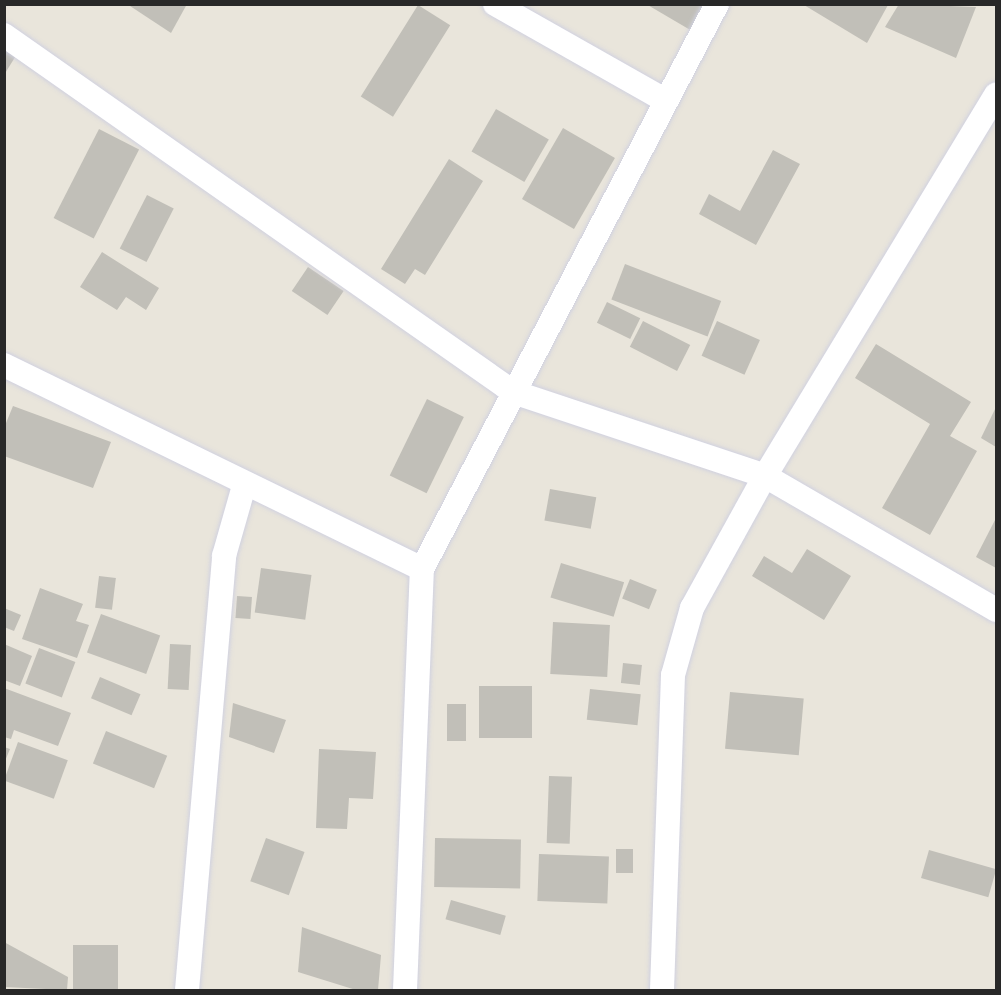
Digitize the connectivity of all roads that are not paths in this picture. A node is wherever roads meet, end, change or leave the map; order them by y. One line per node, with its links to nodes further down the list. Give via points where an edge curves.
1 (495, 4): 5 (street)
2 (717, 4): 5 (street)
3 (4, 35): 7 (street, via 181,164)
4 (996, 96): 8 (street)
5 (664, 100): 7 (street)
6 (4, 365): 9 (street)
7 (513, 392): 8 (street); 10 (street)
8 (765, 476): 11 (street); 14 (street, via 692,608 673,675)
9 (244, 486): 10 (street); 12 (street, via 224,556)
10 (422, 569): 13 (street)
11 (996, 610)
12 (187, 990)
13 (405, 990)
14 (662, 990)

